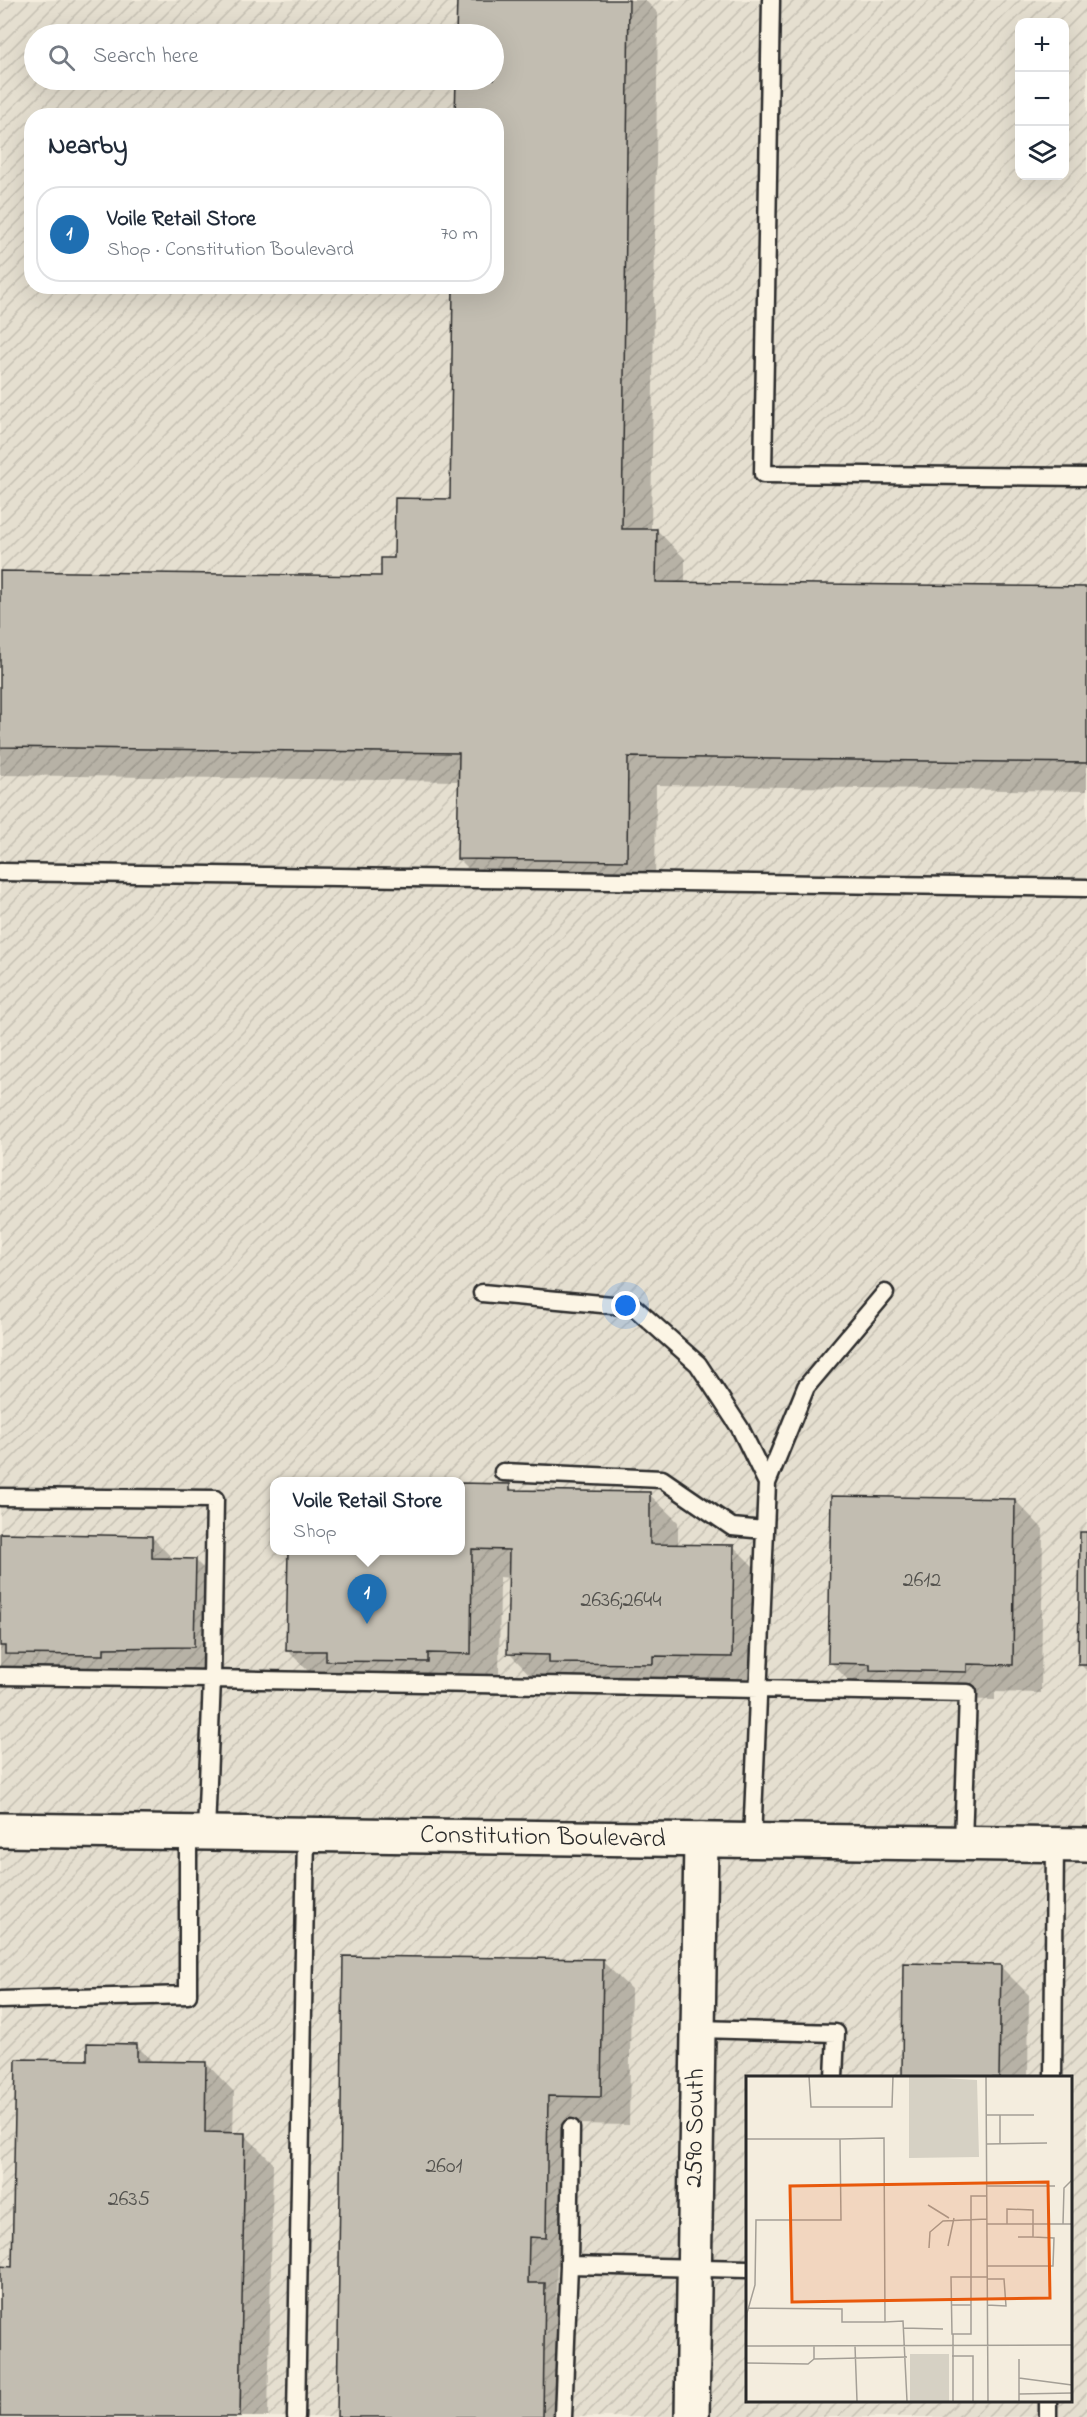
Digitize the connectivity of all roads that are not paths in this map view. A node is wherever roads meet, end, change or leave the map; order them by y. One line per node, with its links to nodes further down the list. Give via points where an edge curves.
1 (771, 0): 2 (lane, via 763,474)
2 (1087, 477)
3 (0, 872): 4 (lane)
4 (1087, 888)
5 (482, 1293): 8 (lane, via 634,1307 698,1364 740,1428)
6 (885, 1293): 8 (lane, via 806,1387)
7 (503, 1472): 10 (lane, via 662,1479 732,1527)
8 (767, 1483): 10 (lane)
9 (0, 1497): 12 (lane, via 215,1499)
10 (764, 1530): 13 (lane)
11 (0, 1676): 12 (lane)
12 (212, 1679): 13 (lane); 15 (lane)
13 (757, 1689): 18 (lane); 19 (lane, via 968,1693)
14 (0, 1830): 15 (street, Constitution Boulevard)
15 (197, 1833): 16 (street, Constitution Boulevard); 21 (lane, via 188,1995)
16 (306, 1834): 17 (street, Constitution Boulevard); 29 (lane)
17 (701, 1840): 18 (street, Constitution Boulevard); 22 (street, 2590 South)
18 (752, 1841): 19 (street, Constitution Boulevard)
19 (963, 1843): 20 (street, Constitution Boulevard)
20 (1071, 1845): 24 (lane)
21 (0, 2000)
22 (698, 2029): 23 (lane, via 836,2033); 27 (street, 2590 South)
23 (834, 2076)
24 (1053, 2076)
25 (571, 2127): 26 (lane)
26 (569, 2265): 27 (lane); 30 (lane)
27 (694, 2267): 28 (lane); 31 (street, 2590 South)
28 (746, 2269)
29 (296, 2417)
30 (563, 2417)
31 (692, 2417)

